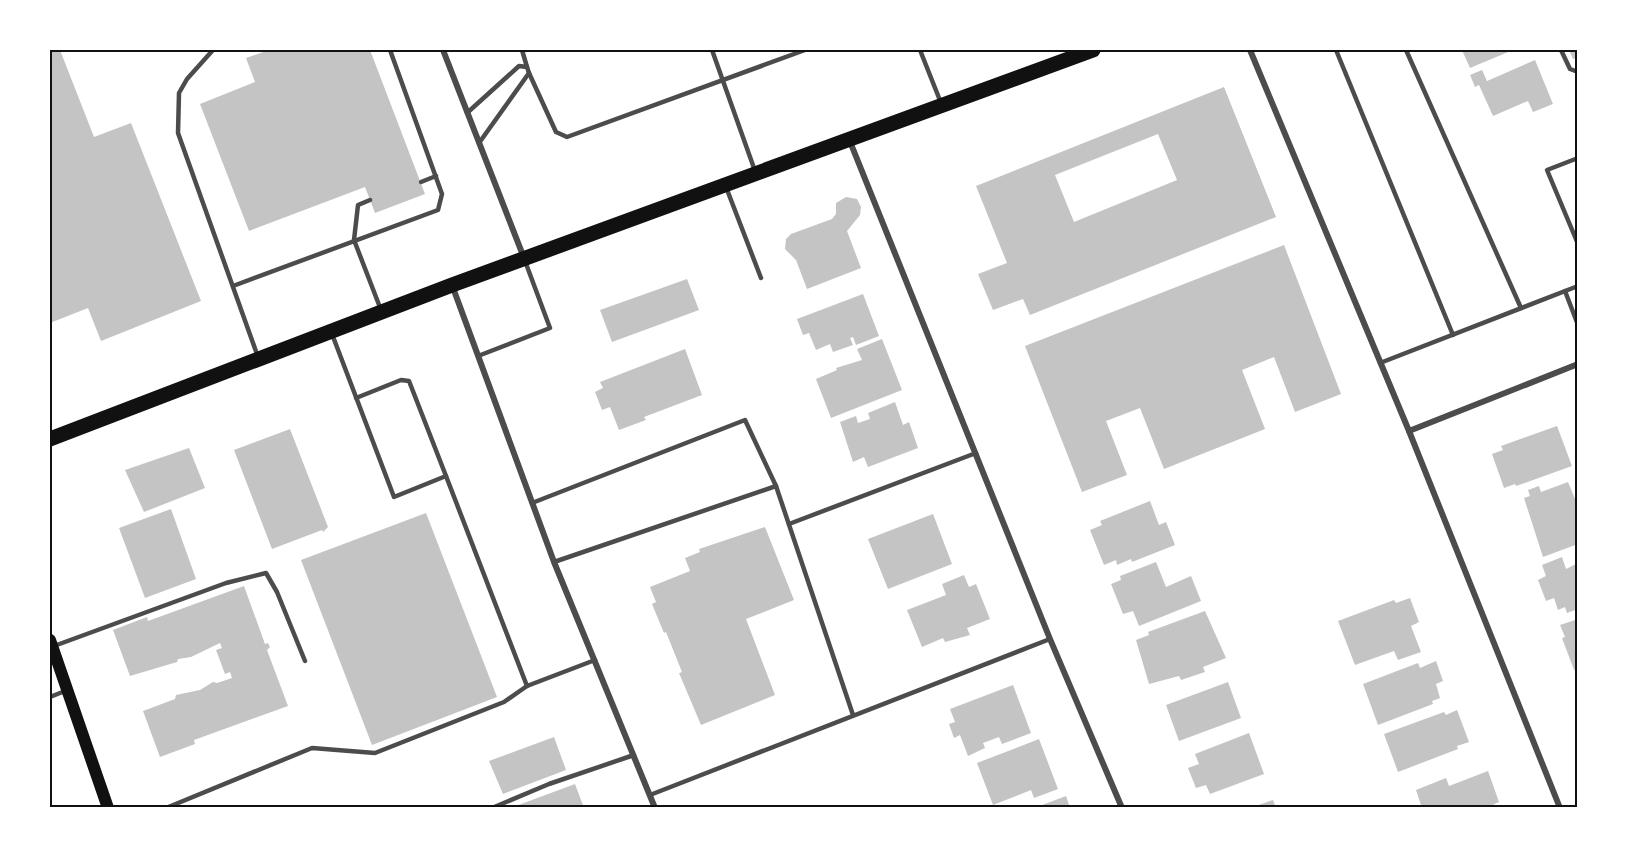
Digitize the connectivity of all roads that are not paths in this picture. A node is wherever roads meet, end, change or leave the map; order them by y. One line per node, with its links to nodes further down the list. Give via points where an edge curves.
1 (213, 50): 32 (lane, via 179,93 178,133)
2 (390, 50): 23 (lane)
3 (443, 50): 18 (street)
4 (522, 50): 13 (lane)
5 (712, 50): 16 (lane)
6 (805, 50): 16 (lane)
7 (920, 50): 17 (lane)
8 (1093, 50): 17 (main road)
9 (1251, 50): 42 (street)
10 (1336, 50): 39 (lane)
11 (1406, 50): 35 (lane)
12 (1561, 50): 14 (lane, via 1570,69)
13 (527, 67): 15 (lane); 18 (lane, via 519,66 507,75)
14 (1578, 72)
15 (529, 73): 16 (lane, via 556,132 567,138); 20 (lane)
16 (723, 82): 22 (lane)
17 (942, 105): 19 (main road)
18 (467, 113): 20 (street)
19 (849, 139): 22 (main road); 47 (street)
20 (479, 143): 29 (street)
21 (1578, 158): 28 (lane, via 1547,170)
22 (756, 174): 25 (main road)
23 (436, 176): 24 (lane); 27 (lane, via 442,194 438,210)
24 (420, 182)
25 (725, 185): 29 (main road); 30 (lane)
26 (370, 200): 27 (lane, via 358,205)
27 (354, 240): 32 (lane); 36 (lane)
28 (1578, 244)
29 (524, 259): 31 (main road); 40 (lane, via 550,328)
30 (761, 279)
31 (452, 285): 36 (main road); 40 (street)
32 (232, 286): 41 (lane)
33 (1578, 286): 34 (lane)
34 (1565, 291): 35 (lane); 37 (lane)
35 (1521, 308): 39 (lane)
36 (382, 312): 38 (main road)
37 (1578, 325)
38 (331, 332): 41 (main road); 44 (lane)
39 (1453, 335): 42 (lane)
40 (478, 356): 50 (street)
41 (259, 360): 46 (main road)
42 (1380, 363): 45 (street)
43 (1578, 364): 45 (street)
44 (356, 398): 48 (lane, via 401,380 409,381); 48 (lane, via 394,496)
45 (1409, 431): 68 (street)
46 (50, 439)
47 (976, 453): 51 (lane); 53 (street)
48 (446, 476): 57 (lane)
49 (776, 486): 50 (lane, via 745,420); 51 (lane); 52 (lane)
50 (532, 503): 52 (street)
51 (789, 524): 60 (lane)
52 (554, 562): 55 (street)
53 (1050, 639): 60 (lane); 67 (street)
54 (51, 643): 56 (lane, via 266,573); 58 (main road)
55 (595, 660): 57 (lane); 61 (street)
56 (305, 661)
57 (527, 686): 64 (lane, via 504,702 375,753 312,748)
58 (68, 690): 59 (lane); 63 (main road)
59 (50, 697)
60 (853, 715): 62 (lane)
61 (634, 755): 62 (street); 65 (lane)
62 (650, 795): 66 (street)
63 (108, 807)
64 (166, 807)
65 (492, 807)
66 (655, 807)
67 (1122, 807)
68 (1560, 807)

